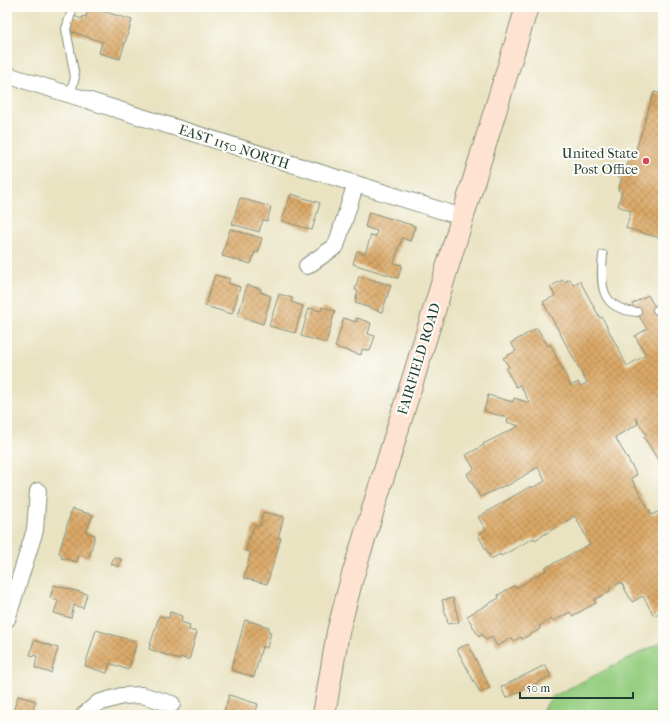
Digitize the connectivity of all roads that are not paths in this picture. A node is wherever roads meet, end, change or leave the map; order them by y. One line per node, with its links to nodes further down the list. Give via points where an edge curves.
1 (73, 7): 4 (lane, via 66,29 75,77)
2 (526, 7): 6 (main road, FAIRFIELD ROAD)
3 (7, 75): 4 (street, EAST 1150 NORTH)
4 (70, 95): 5 (street, EAST 1150 NORTH)
5 (355, 186): 6 (street, EAST 1150 NORTH); 8 (street, via 336,246)
6 (462, 217): 15 (main road, FAIRFIELD ROAD, via 345,605)
7 (603, 255): 9 (lane, via 600,277 604,295 614,304 628,311)
8 (307, 266)
9 (637, 312)
10 (38, 491): 11 (street, via 35,530)
11 (13, 577): 12 (street)
12 (7, 619)
13 (172, 704): 14 (street, via 142,695 122,696 98,703)
14 (84, 715)
15 (324, 715)

